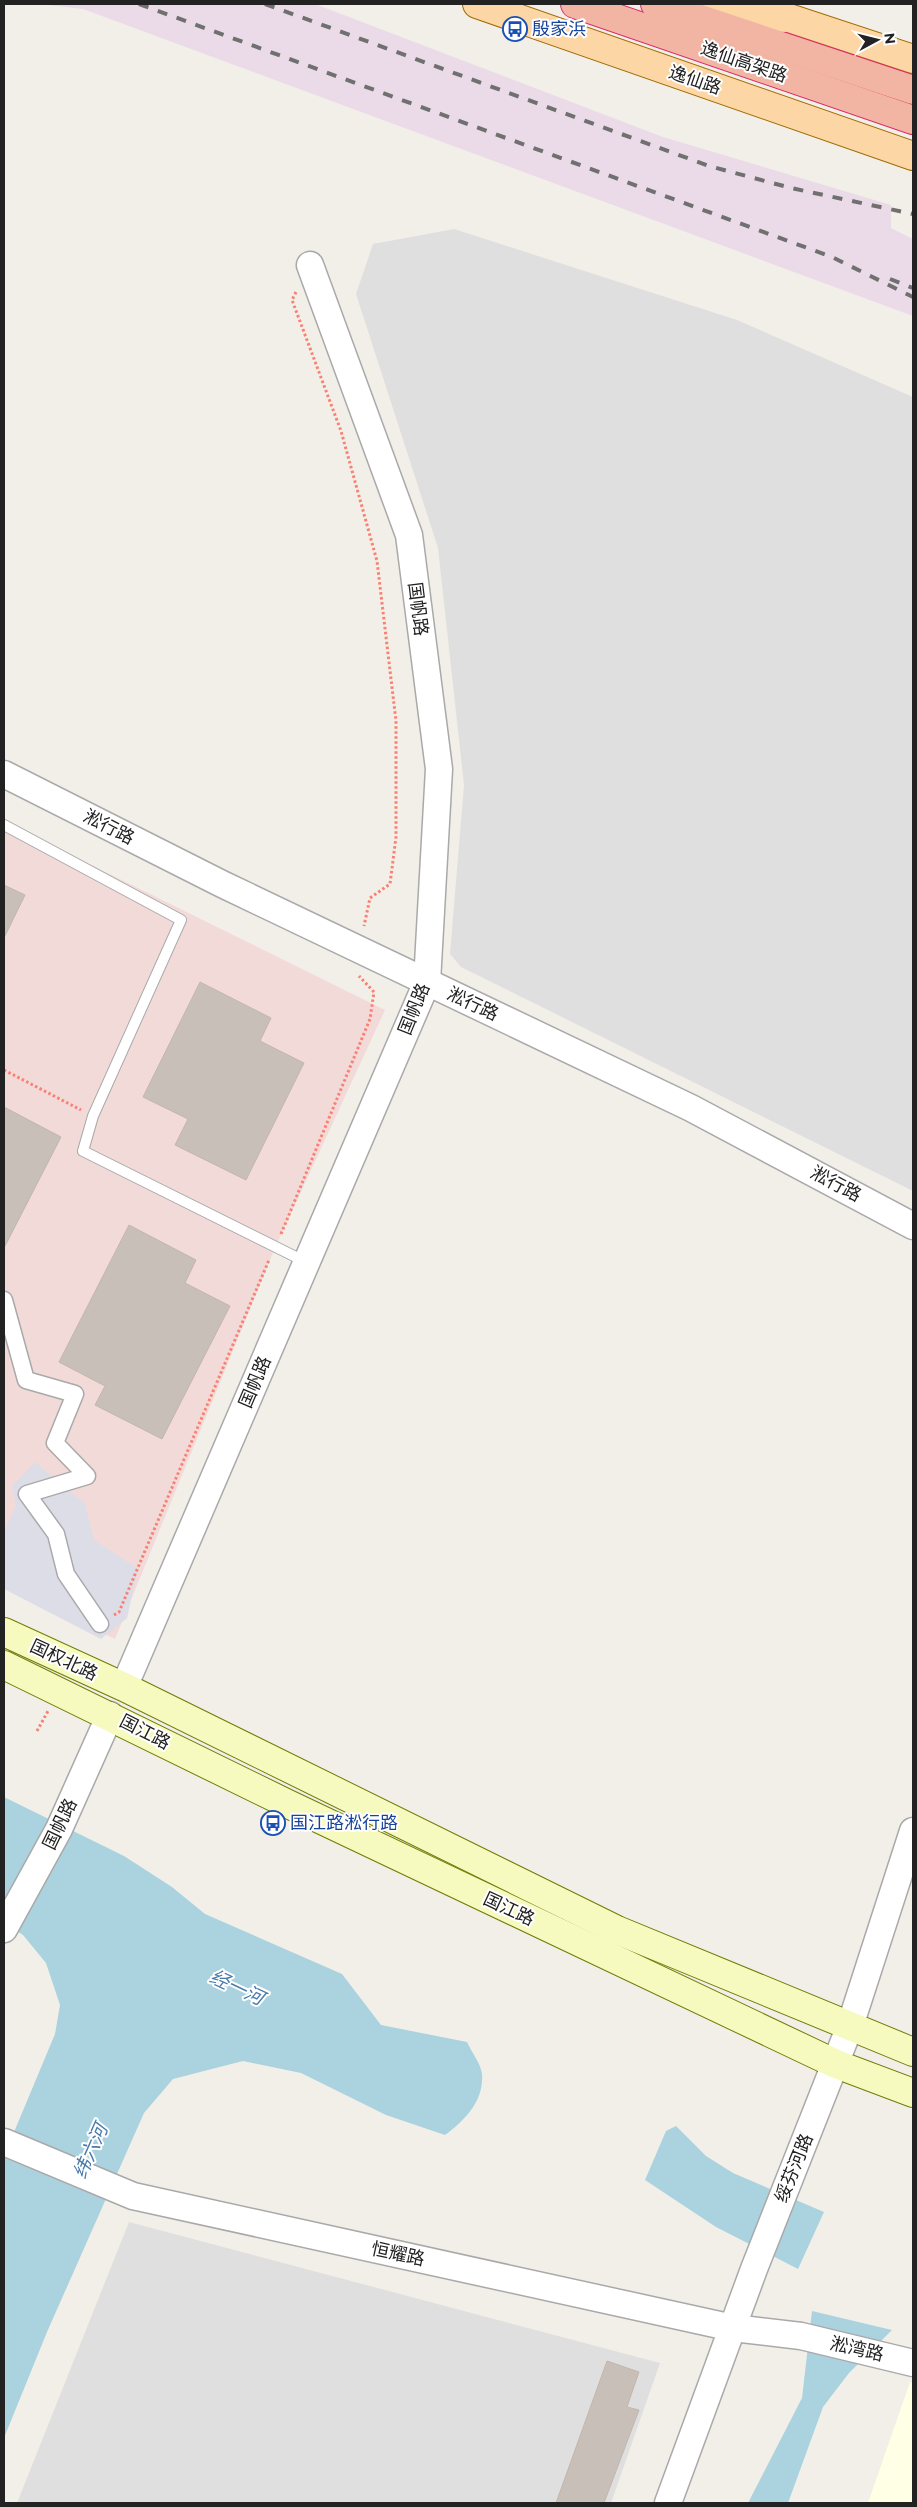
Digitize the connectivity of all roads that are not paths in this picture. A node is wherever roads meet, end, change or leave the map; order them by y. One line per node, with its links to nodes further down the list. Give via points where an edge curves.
1 (477, 4): 10 (main road, 逸仙路)
2 (575, 4): 9 (highway, 逸仙高架路)
3 (655, 4): 8 (highway, 逸仙高架路)
4 (699, 4): 5 (main road)
5 (737, 17): 6 (main road, via 789,18); 7 (main road)
6 (913, 59)
7 (913, 79)
8 (913, 90)
9 (913, 120)
10 (913, 156)
11 (310, 265): 14 (street, 国帆路, via 409,535 439,769)
12 (4, 774): 14 (street, 淞行路)
13 (4, 825): 16 (lane, via 181,920 93,1116 83,1151)
14 (426, 982): 15 (street, 淞行路, via 691,1108); 16 (street, 国帆路)
15 (913, 1226)
16 (307, 1262): 21 (street, 国帆路)
17 (4, 1300): 18 (street, via 26,1380 75,1394 55,1443 87,1476 27,1494 56,1534 66,1574)
18 (100, 1624)
19 (4, 1632): 21 (main road, 国权北路)
20 (4, 1665): 22 (main road, 国权北路)
21 (124, 1687): 25 (main road, 国江路, via 617,1930)
22 (110, 1715): 24 (street, 国帆路, via 59,1829); 27 (main road, 国江路, via 288,1804)
23 (913, 1831): 25 (street, 绥芬河路)
24 (6, 1926)
25 (850, 2026): 26 (main road, 国江路); 27 (street, 绥芬河路)
26 (913, 2052)
27 (836, 2064): 28 (main road, 国江路); 30 (street, 绥芬河路)
28 (913, 2093)
29 (7, 2143): 30 (street, 恒耀路, via 133,2196)
30 (732, 2328): 31 (street, 恒耀路); 33 (street, 绥芬河路)
31 (801, 2336): 32 (street, 淞湾路)
32 (913, 2363)
33 (668, 2503)

